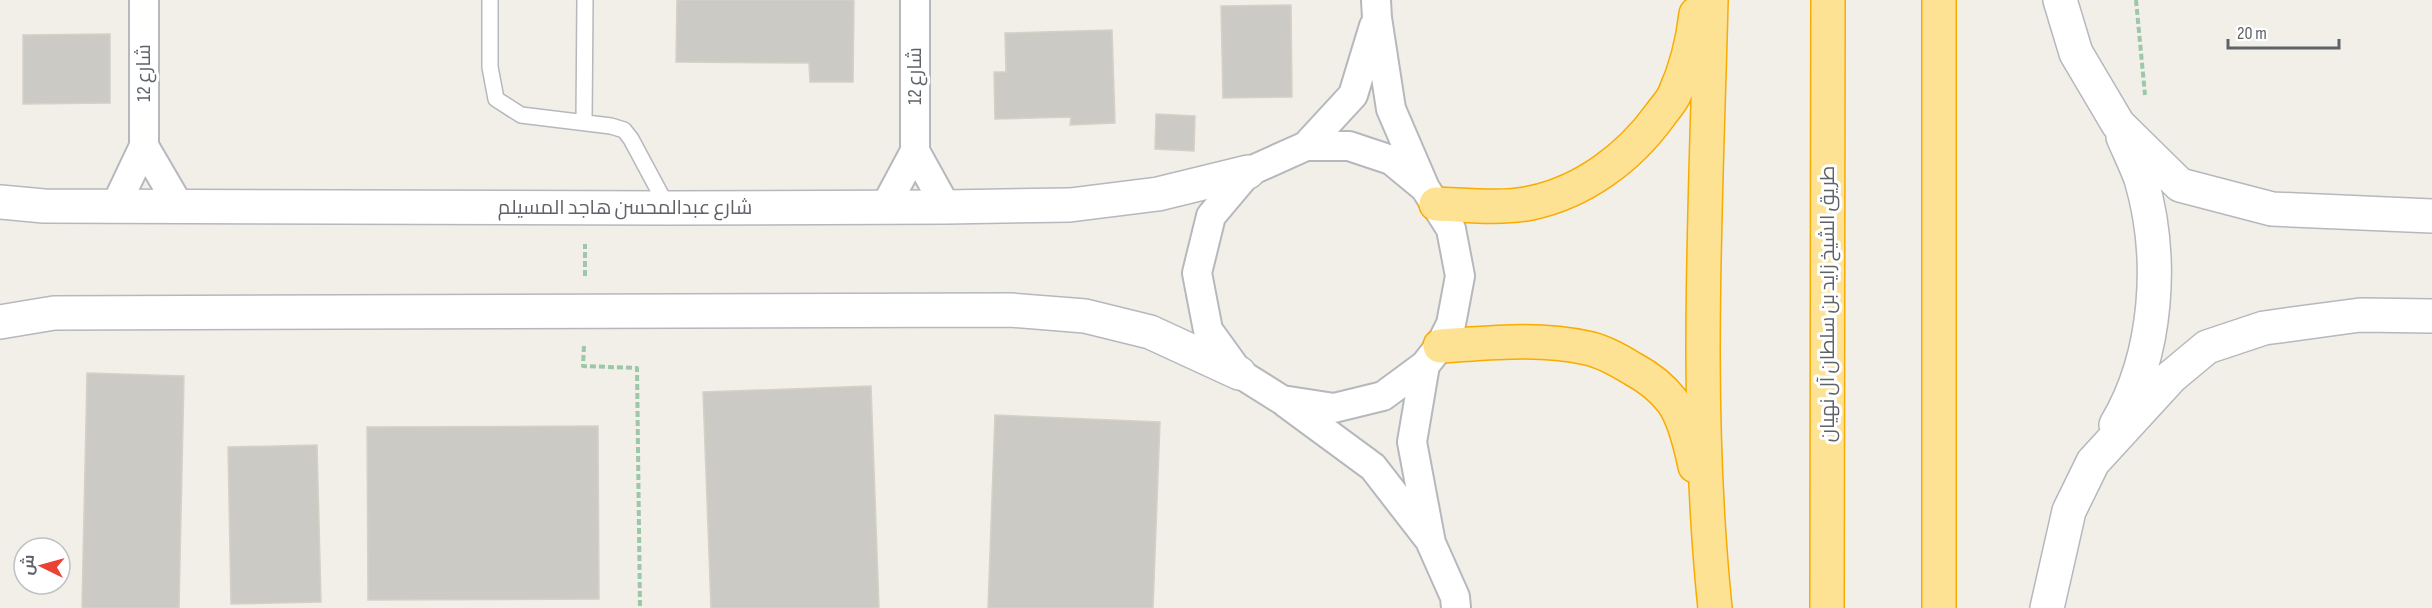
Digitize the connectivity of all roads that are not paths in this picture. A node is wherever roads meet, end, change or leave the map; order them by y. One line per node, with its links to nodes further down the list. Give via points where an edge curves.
1 (144, 0): 13 (street, شارع 12)
2 (490, 0): 11 (lane, via 490,67 496,99 521,115)
3 (585, 0): 11 (lane)
4 (915, 0): 15 (street, شارع 12)
5 (1698, 0): 17 (highway, via 1694,35 1675,94 1644,137 1610,167 1571,191 1530,203 1496,205)
6 (1711, 0): 31 (highway, via 1704,360)
7 (1828, 0): 35 (highway, طريق الشيخ زايد بن سلطان آل نهيان)
8 (1940, 0): 36 (highway)
9 (2060, 0): 12 (street, via 2076,52)
10 (1376, 9): 14 (street, via 1353,95); 17 (street, via 1391,109)
11 (584, 122): 23 (lane, via 624,130)
12 (2118, 124): 24 (street, via 2180,185 2272,209); 30 (street, via 2141,179 2153,237 2154,297 2144,356 2124,412)
13 (144, 146): 19 (street, شارع 12); 20 (street)
14 (1306, 146): 16 (street); 17 (street, via 1349,146 1391,160)
15 (915, 151): 21 (street, شارع 12); 22 (street, شارع 12)
16 (1248, 172): 22 (street, شارع عبدالمحسن هاجد المسيلم, via 1147,196 1070,205); 28 (street, via 1211,216 1197,273 1208,330)
17 (1430, 196): 27 (street, via 1451,229 1460,276 1450,324)
18 (0, 202): 19 (street, شارع عبدالمحسن هاجد المسيلم)
19 (116, 206): 20 (street, شارع عبدالمحسن هاجد المسيلم)
20 (179, 206): 23 (street, شارع عبدالمحسن هاجد المسيلم)
21 (885, 207): 22 (street, شارع عبدالمحسن هاجد المسيلم); 23 (street, شارع عبدالمحسن هاجد المسيلم)
22 (946, 207)
23 (668, 208)
24 (2432, 216)
25 (2432, 316): 30 (street, via 2360,315 2306,322 2264,328 2207,347 2171,377)
26 (0, 322): 28 (street, via 54,313 1010,310 1085,316 1150,332)
27 (1432, 356): 29 (street, via 1383,396 1334,408); 31 (highway, via 1499,342 1548,342 1589,348 1649,378 1673,402 1690,442); 32 (street, via 1412,442)
28 (1239, 373): 29 (street)
29 (1282, 400): 32 (street, via 1373,467)
30 (2093, 462): 37 (street, via 2069,511)
31 (1708, 535): 34 (highway)
32 (1431, 543): 33 (street, via 1455,597)
33 (1456, 608)
34 (1715, 608)
35 (1827, 608)
36 (1939, 608)
37 (2047, 608)

